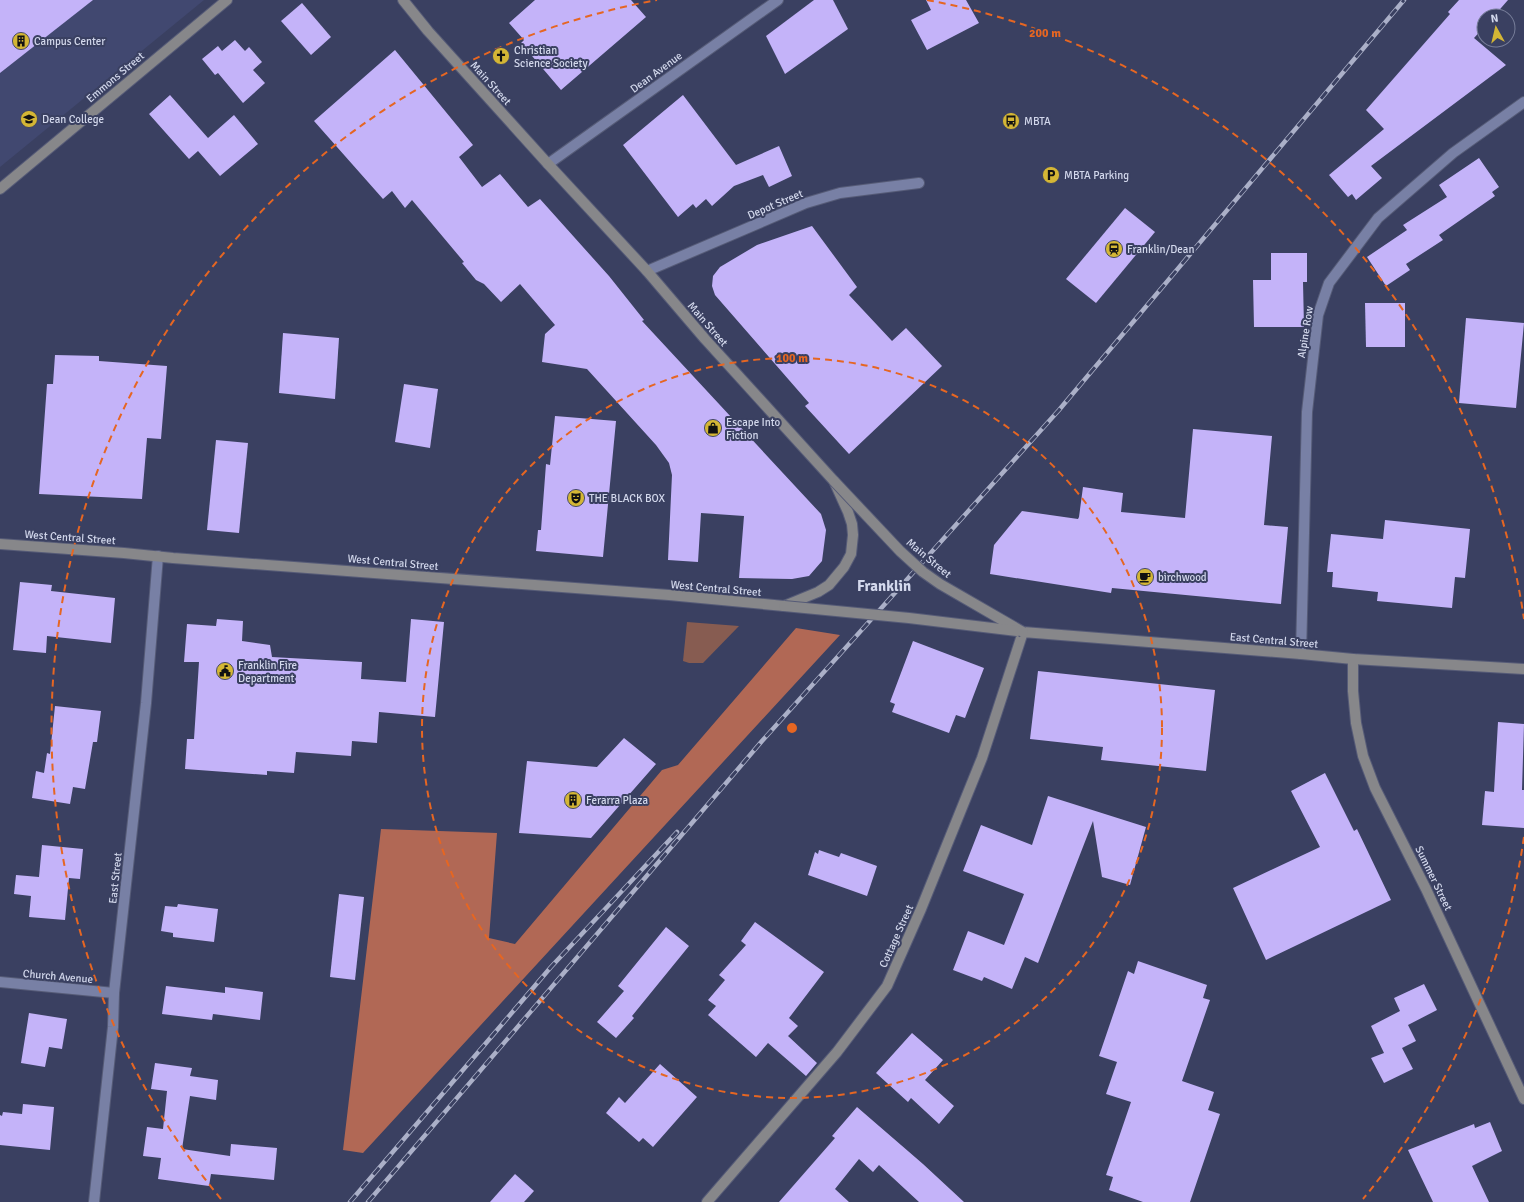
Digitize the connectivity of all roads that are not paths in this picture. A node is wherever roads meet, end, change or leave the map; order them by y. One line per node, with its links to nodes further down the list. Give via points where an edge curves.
1 (227, 0): 7 (main road, Emmons Street)
2 (402, 0): 5 (main road, Main Street)
3 (778, 0): 5 (street, Dean Avenue)
4 (1524, 102): 14 (street, Alpine Row, via 1453,153 1378,218 1329,283 1318,315 1307,412)
5 (548, 164): 8 (main road, Main Street)
6 (919, 183): 8 (street, Depot Street, via 840,193 806,203)
7 (0, 189)
8 (647, 271): 9 (main road, Main Street)
9 (834, 481): 12 (main road, West Central Street, bridge, via 852,524 850,554 844,567 829,585); 13 (main road, Main Street, bridge, via 923,572)
10 (0, 544): 11 (main road, West Central Street)
11 (158, 556): 12 (main road, West Central Street); 18 (street, East Street, via 146,703)
12 (784, 606): 13 (main road, West Central Street, bridge)
13 (1023, 632): 14 (main road, East Central Street); 21 (main road, Cottage Street, via 982,758 887,986 837,1052)
14 (1301, 654): 15 (main road, East Central Street)
15 (1353, 659): 16 (main road, East Central Street); 19 (main road, Summer Street, via 1352,691 1356,723 1363,756 1375,788 1426,889)
16 (1524, 669)
17 (0, 982): 18 (street, Church Avenue)
18 (114, 993): 20 (street, East Street, via 113,1026)
19 (1524, 1099)
20 (94, 1202)
21 (707, 1202)

